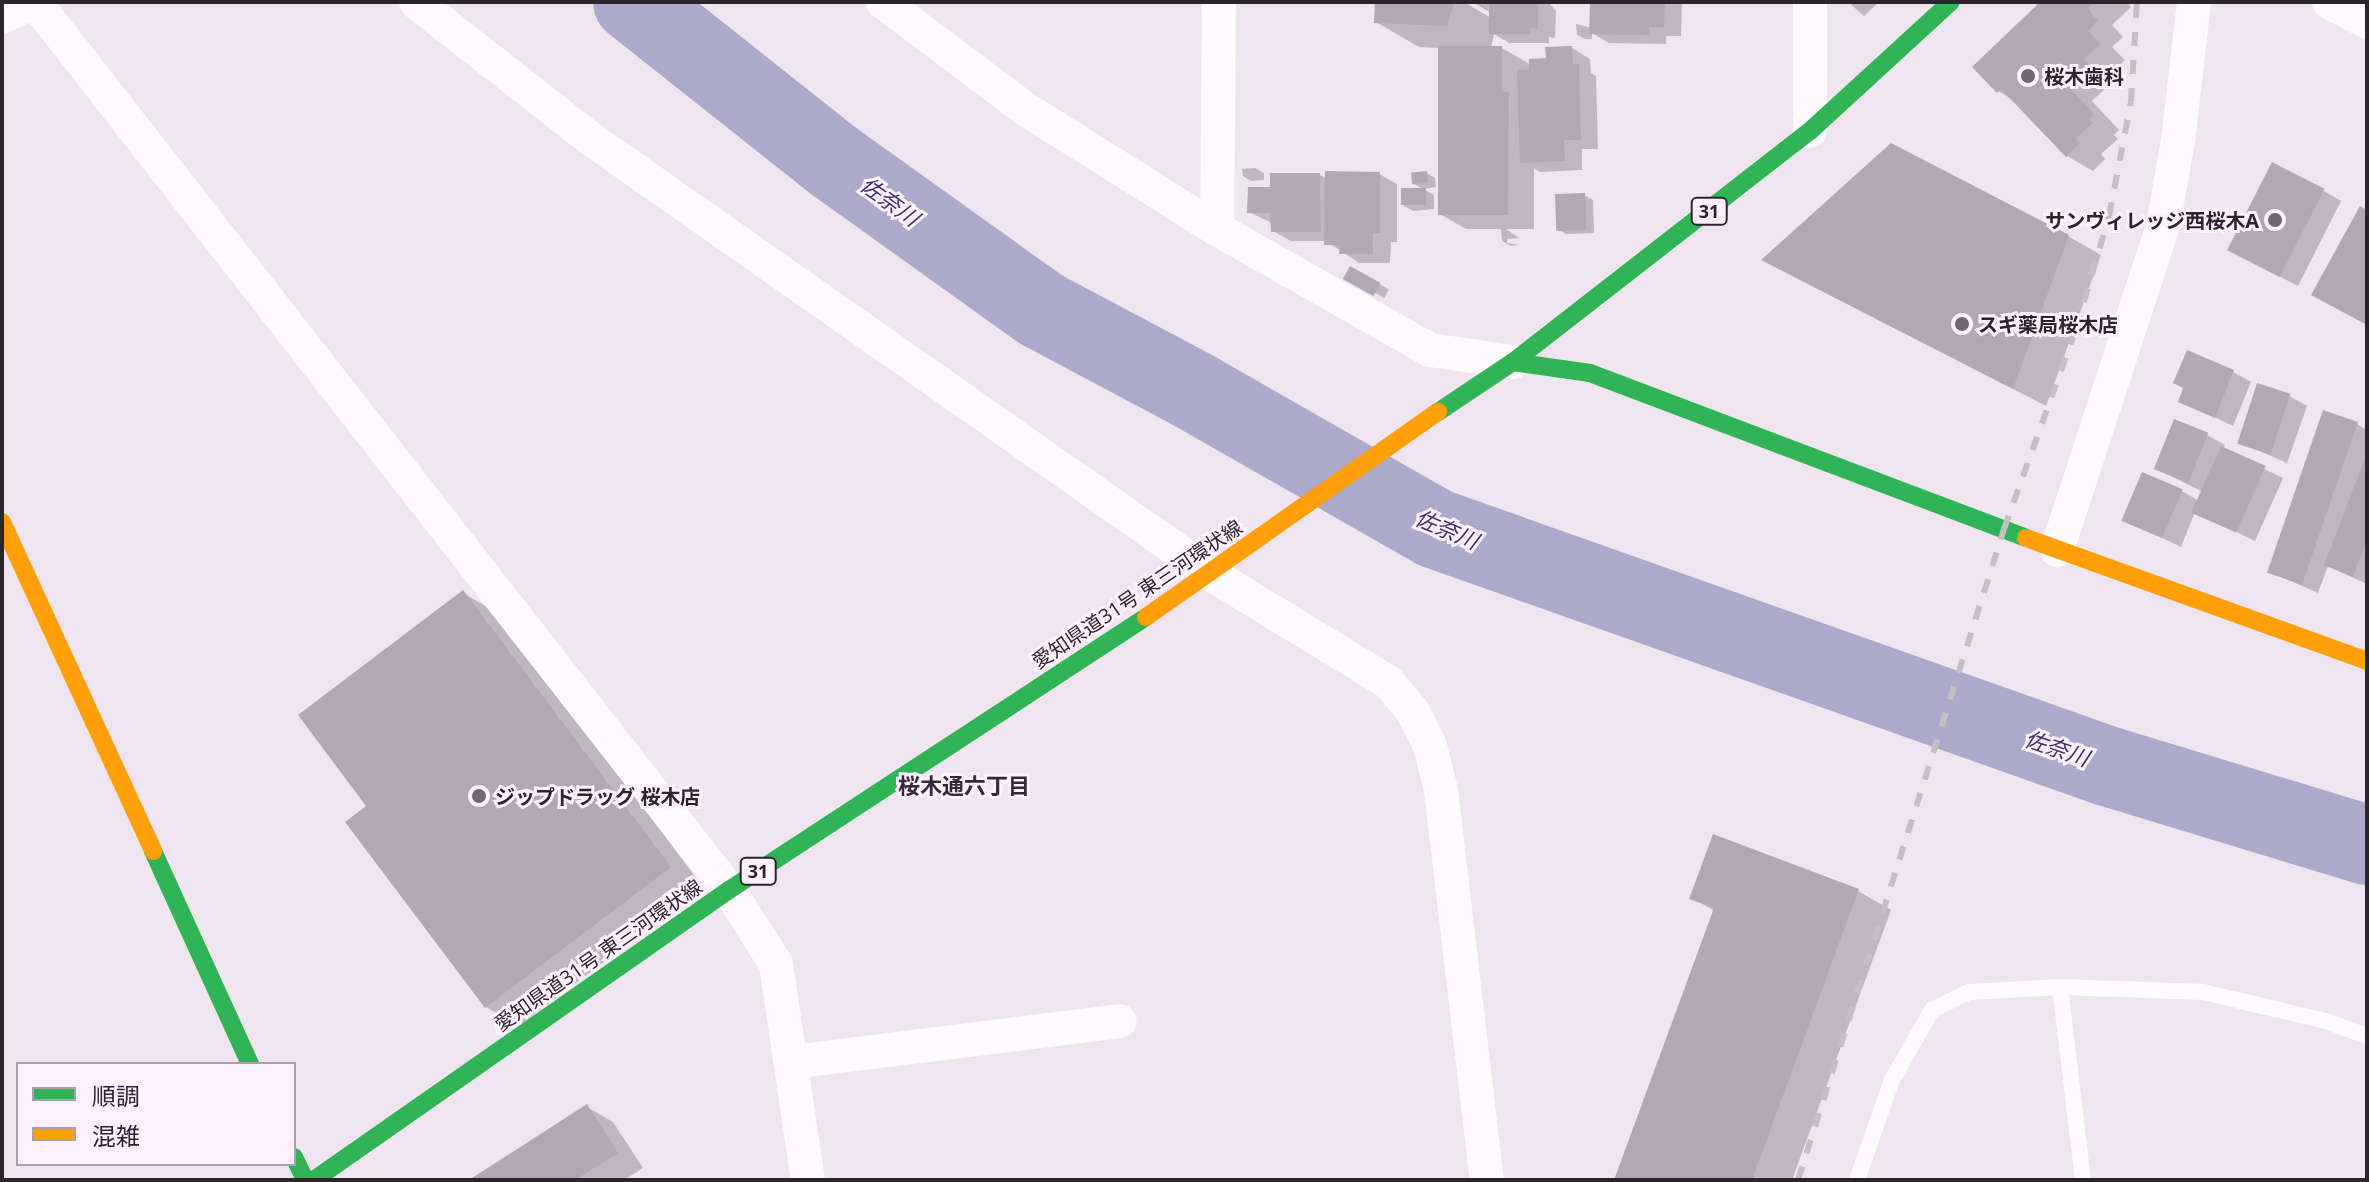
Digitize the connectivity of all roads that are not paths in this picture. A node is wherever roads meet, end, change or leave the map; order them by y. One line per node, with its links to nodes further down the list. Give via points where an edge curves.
1 (35, 2): 9 (street); 18 (street)
2 (416, 2): 16 (street, via 591,139)
3 (883, 2): 12 (street, via 1027,110)
4 (1219, 2): 12 (street)
5 (1810, 2): 11 (street)
6 (1951, 2): 11 (main road, 愛知県道31号 東三河環状線 / 31)
7 (2194, 2): 15 (street, via 2163,225)
8 (2329, 2): 10 (street)
9 (2, 17)
10 (2367, 22)
11 (1810, 131): 13 (main road, 愛知県道31号 東三河環状線 / 31)
12 (1217, 229): 13 (street, via 1430,350)
13 (1513, 362): 15 (main road, via 1590,373); 16 (main road, 愛知県道31号 東三河環状線 / 31)
14 (2, 522): 22 (main road)
15 (2057, 550): 17 (main road)
16 (1211, 574): 18 (main road, 愛知県道31号 東三河環状線 / 31); 28 (street, via 1388,682 1413,712 1430,746 1441,790)
17 (2367, 661)
18 (729, 890): 23 (street, via 776,964); 26 (main road, 愛知県道31号 東三河環状線 / 31)
19 (2060, 987): 21 (lane, via 2203,992); 29 (lane, via 1969,992 1932,1010 1892,1080); 30 (lane)
20 (1119, 1021): 23 (street)
21 (2367, 1036)
22 (249, 1062)
23 (792, 1062): 27 (street)
24 (296, 1161): 25 (main road)
25 (305, 1180)
26 (314, 1180)
27 (808, 1180)
28 (1487, 1180)
29 (1857, 1180)
30 (2083, 1180)

